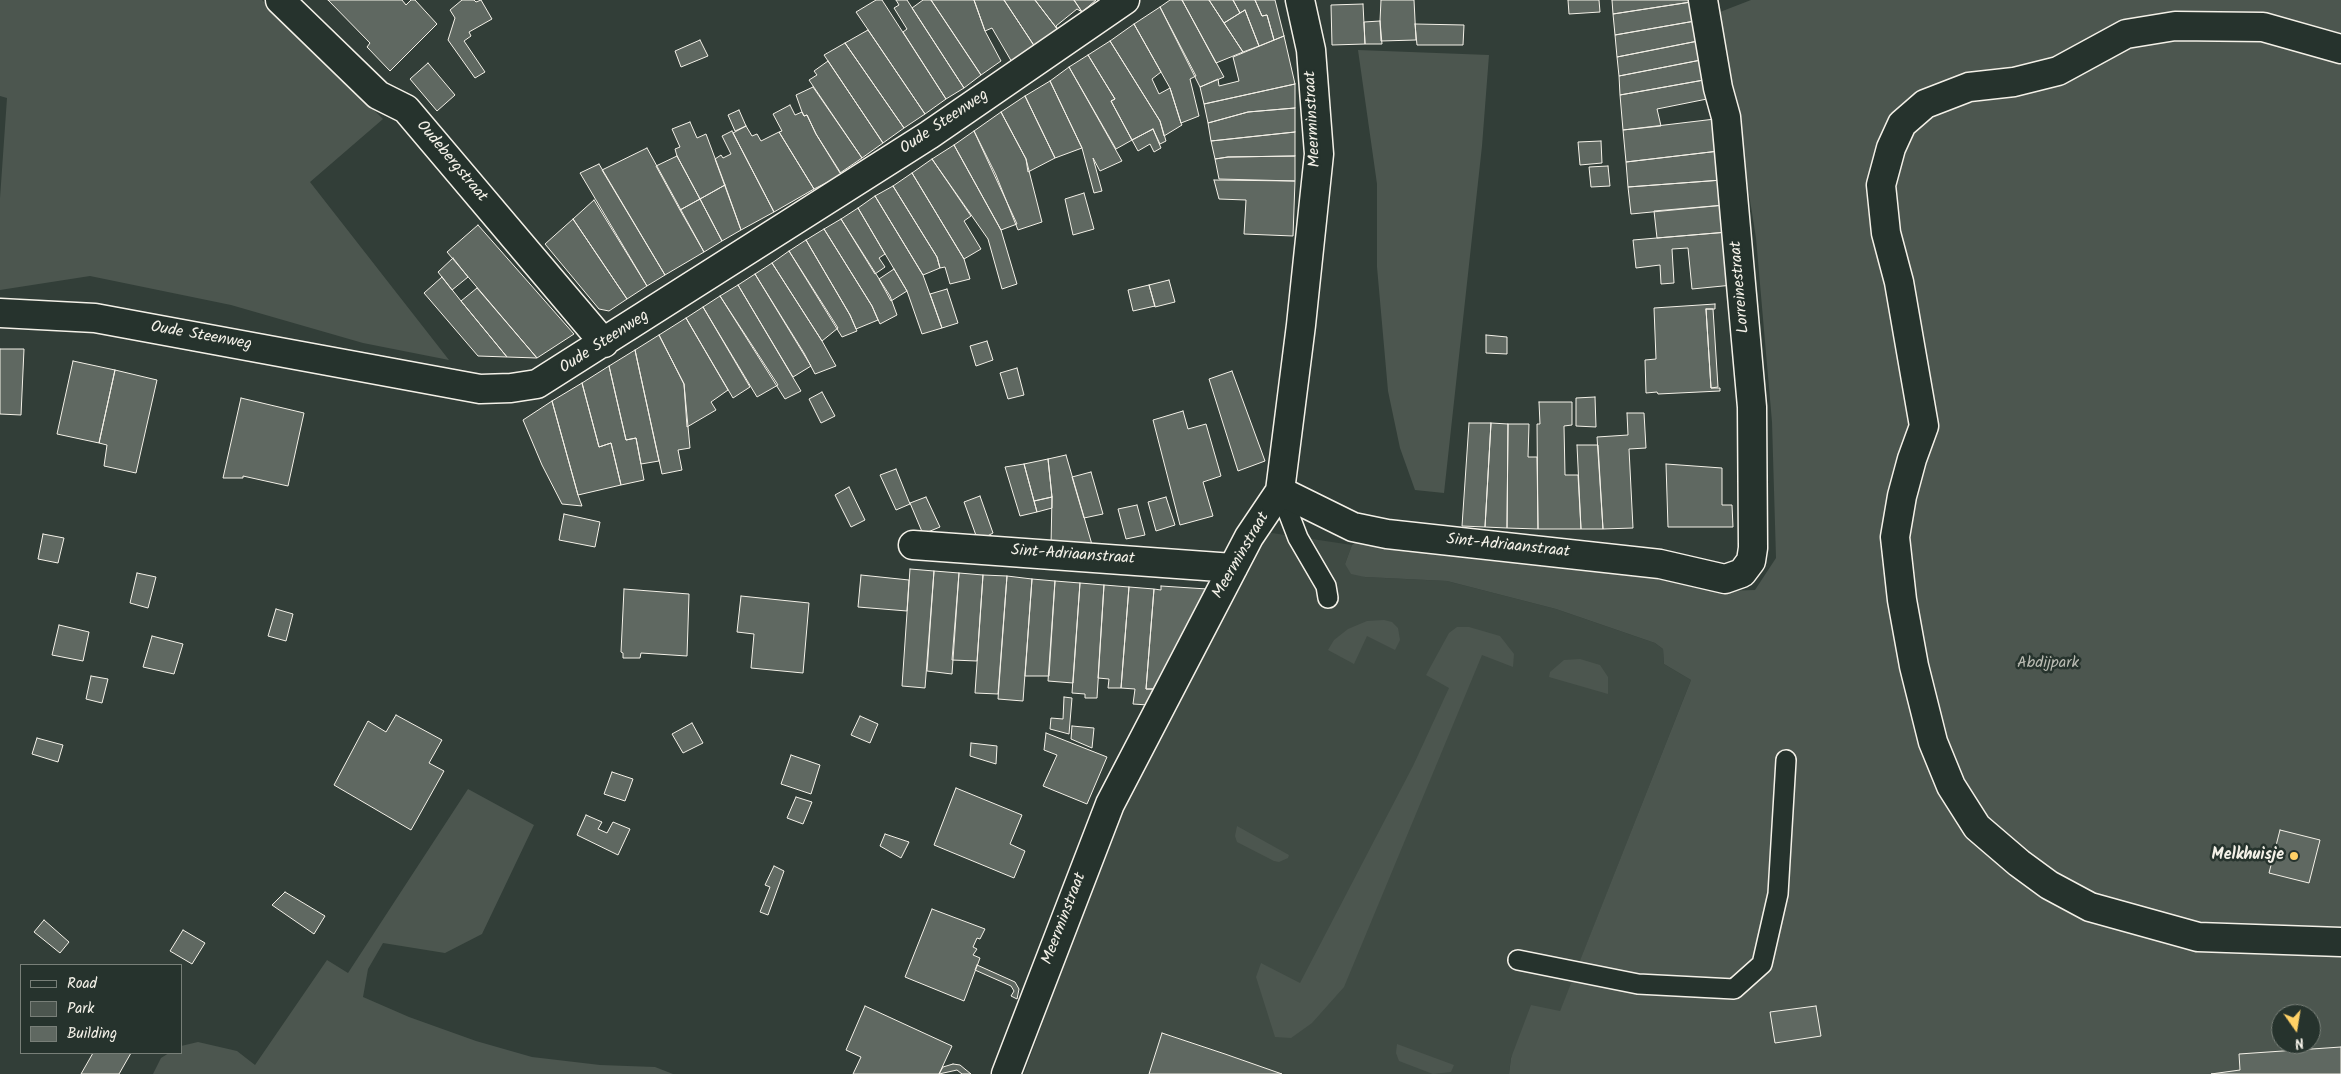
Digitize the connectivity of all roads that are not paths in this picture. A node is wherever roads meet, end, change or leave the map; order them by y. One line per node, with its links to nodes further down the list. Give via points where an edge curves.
1 (280, 0): 7 (street, Oudebergstraat, via 378,95 406,109)
2 (1125, 0): 7 (street, Oude Steenweg, via 929,135)
3 (1300, 0): 8 (street, Meerminstraat, via 1311,50 1319,154 1302,325)
4 (1703, 0): 11 (street, Lorreinestraat, via 1726,117 1752,407 1753,548 1751,561)
5 (2341, 49): 14 (street, via 2263,27 2175,26 2126,34 2058,72 2014,82 1969,87 1925,104 1902,124 1881,184 1886,233 1899,282 1924,426 1902,496 1895,537 1902,600 1933,742 1956,794 1977,827 2012,857 2050,885 2090,907 2198,937)
6 (0, 313): 7 (street, Oude Steenweg, via 95,318 480,389 537,384)
7 (604, 343)
8 (1280, 491): 10 (street, Meerminstraat); 11 (street, Sint-Adriaanstraat, via 1353,527 1387,534 1660,564 1725,579); 12 (lane, via 1298,538 1326,586)
9 (913, 545): 10 (street, Sint-Adriaanstraat)
10 (1233, 568): 16 (street, Meerminstraat, via 1110,804)
11 (1742, 573)
12 (1328, 598)
13 (1786, 760): 15 (lane, via 1778,894 1762,964 1734,989 1638,984)
14 (2341, 942)
15 (1518, 960)
16 (1006, 1074)

